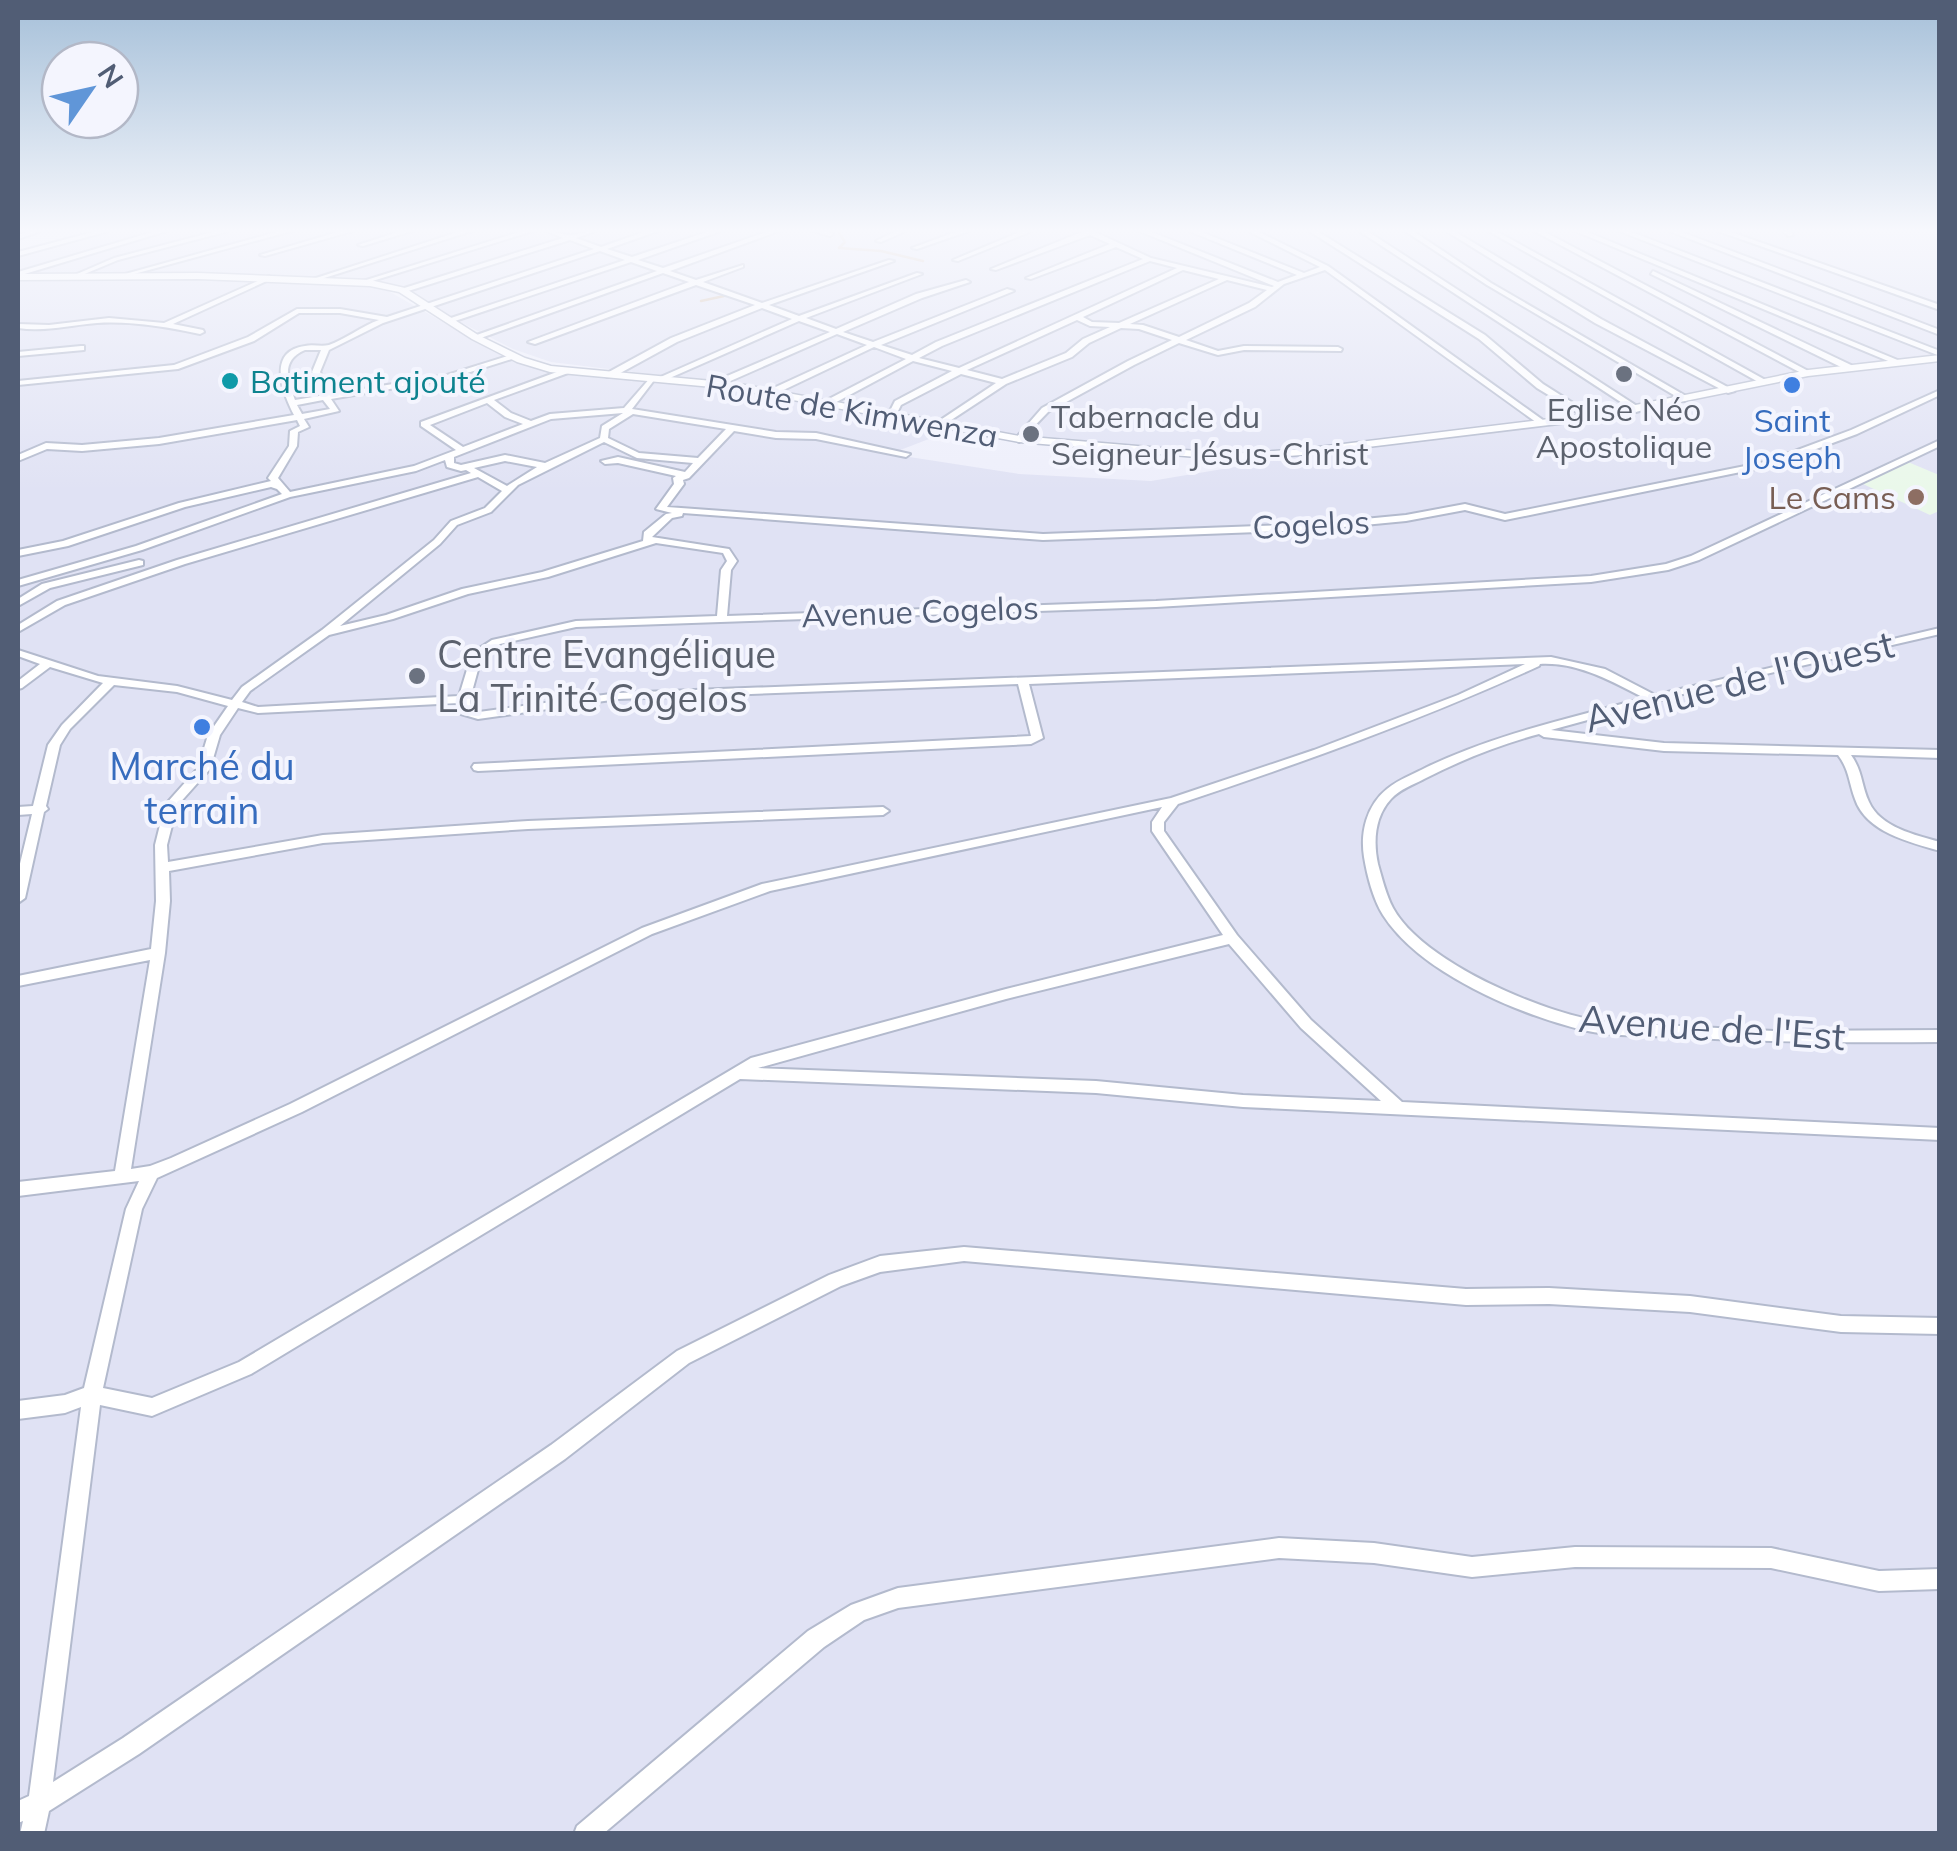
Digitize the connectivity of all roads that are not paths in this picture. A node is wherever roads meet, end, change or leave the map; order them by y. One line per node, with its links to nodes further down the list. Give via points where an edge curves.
1 (181, 317): 33 (street)
2 (286, 317): 59 (street, via 174,367)
3 (377, 317): 30 (street)
4 (391, 317): 30 (street)
5 (445, 317): 32 (street, Route de Kimwenza)
6 (457, 317): 32 (street)
7 (530, 317): 39 (street)
8 (596, 317): 41 (street)
9 (736, 317): 55 (street)
10 (793, 317): 31 (street)
11 (801, 317): 31 (street)
12 (872, 317): 37 (street)
13 (943, 317): 42 (street)
14 (1002, 317): 49 (street)
15 (1072, 317): 54 (street)
16 (1078, 317): 35 (street)
17 (1146, 317): 35 (street)
18 (1228, 317): 40 (street)
19 (1396, 317): 74 (street)
20 (1450, 317): 72 (street)
21 (1494, 317): 69 (street)
22 (1545, 317): 66 (street)
23 (1590, 317): 61 (street)
24 (1647, 317): 58 (street)
25 (1702, 317): 53 (street)
26 (1745, 317): 51 (street)
27 (1788, 317): 50 (street)
28 (1841, 317): 47 (street)
29 (1899, 317): 38 (street)
30 (386, 319): 44 (street)
31 (797, 319): 37 (street); 56 (street)
32 (449, 320): 39 (street, Route de Kimwenza)
33 (166, 324): 34 (street); 36 (street)
34 (18, 326)
35 (1124, 328): 40 (street); 57 (street)
36 (200, 332)
37 (837, 333): 42 (street); 60 (street)
38 (1940, 333)
39 (475, 336): 48 (street, Route de Kimwenza)
40 (1178, 340): 45 (street, via 1218,353); 79 (street, via 1045,410)
41 (532, 342)
42 (873, 345): 49 (street); 63 (street)
43 (81, 348): 46 (street)
44 (325, 348): 64 (street, via 316,372); 67 (street, via 293,351 285,362)
45 (1338, 348)
46 (18, 354)
47 (1940, 356): 50 (street, Route de Kimwenza)
48 (514, 357): 52 (street, Route de Kimwenza); 64 (street, via 448,377)
49 (912, 357): 54 (street); 68 (street)
50 (1896, 361): 51 (street, Route de Kimwenza)
51 (1848, 367): 53 (street, Route de Kimwenza)
52 (565, 372): 55 (street, Route de Kimwenza); 65 (street)
53 (1808, 372): 58 (street, Route de Kimwenza)
54 (957, 373): 57 (street); 71 (street, via 898,403)
55 (610, 375): 56 (street, Route de Kimwenza)
56 (655, 379): 60 (street, Route de Kimwenza); 70 (street)
57 (1002, 382): 76 (street)
58 (1765, 382): 61 (street, Route de Kimwenza)
59 (18, 383)
60 (716, 384): 63 (street, Route de Kimwenza)
61 (1730, 391): 66 (street, Route de Kimwenza)
62 (1940, 392): 96 (street, Cogelos, via 1767,464 1505,516 1466,507 1312,526 1043,537)
63 (770, 393): 68 (street, Route de Kimwenza)
64 (328, 397): 67 (street); 73 (street, via 335,411)
65 (490, 400): 75 (street); 82 (street, via 424,424)
66 (1687, 400): 69 (street, Route de Kimwenza)
67 (292, 403): 73 (street)
68 (826, 404): 71 (street, Route de Kimwenza)
69 (1638, 410): 72 (street, Route de Kimwenza)
70 (628, 411): 75 (street); 77 (street); 78 (street, via 605,428)
71 (891, 417): 76 (street, Route de Kimwenza)
72 (1591, 417): 74 (street, Route de Kimwenza)
73 (301, 418): 85 (street, via 118,446 46,446); 93 (street, via 304,427 294,431 273,478)
74 (1543, 422): 79 (street, Route de Kimwenza, via 1252,456)
75 (530, 424): 82 (street)
76 (936, 427): 79 (street, Route de Kimwenza)
77 (732, 428): 83 (street); 87 (street)
78 (604, 439): 81 (street); 88 (street)
79 (1020, 439)
80 (1940, 442): 104 (street, Avenue Cogelos, via 1695,558 1591,580 1174,603)
81 (626, 447): 86 (street); 90 (street, via 605,461)
82 (462, 450): 84 (street)
83 (906, 454)
84 (448, 456): 89 (street, via 450,465); 95 (street)
85 (18, 458)
86 (669, 460): 87 (street); 90 (street)
87 (700, 461): 92 (street)
88 (546, 466): 89 (street, via 505,458); 94 (street)
89 (466, 467): 91 (street)
90 (649, 470): 92 (street)
91 (478, 474): 94 (street); 101 (street)
92 (686, 476): 96 (street, Cogelos, via 678,478 661,509)
93 (277, 486): 95 (street); 99 (street, via 182,505)
94 (508, 490): 107 (street, via 488,510 454,522)
95 (288, 495): 98 (street)
96 (684, 511): 97 (street, via 647,534)
97 (653, 542): 104 (street, via 726,551 732,561); 107 (street)
98 (139, 548): 100 (street); 102 (street)
99 (18, 553)
100 (139, 563): 101 (street); 103 (street, via 46,586)
101 (149, 572): 105 (street, via 61,603)
102 (18, 583)
103 (18, 603)
104 (722, 616): 115 (street, Avenue Cogelos, via 576,624 496,642 477,653)
105 (18, 629)
106 (1940, 631): 114 (street, Avenue de l'Ouest)
107 (326, 632): 116 (street, via 270,669)
108 (18, 654): 110 (street)
109 (1540, 660): 112 (street, Avenue Cogelos); 114 (street, Avenue Cogelos, via 1602,671); 121 (street, via 1462,698)
110 (46, 664): 111 (street); 113 (street)
111 (110, 682): 116 (street); 122 (street, via 54,744)
112 (1023, 683): 115 (street, Avenue Cogelos, via 618,696 478,716 465,712); 120 (street, via 1036,738 1030,740)
113 (18, 686)
114 (1653, 698): 117 (street, Avenue de l'Ouest)
115 (464, 699): 116 (street, via 258,710)
116 (235, 704): 126 (street, via 214,735 204,768 171,805 161,845)
117 (1538, 732): 118 (street, via 1664,747); 131 (street, Avenue de l'Est, via 1477,749 1394,789 1368,828 1372,868 1387,911 1438,957 1472,982 1586,1025 1777,1039)
118 (1843, 753): 119 (street); 125 (street, via 1860,776 1860,797 1875,818)
119 (1940, 754)
120 (478, 766)
121 (1174, 801): 128 (street, via 1158,831); 135 (street, via 767,887 717,904 646,931 296,1108)
122 (42, 809): 123 (street); 127 (street)
123 (18, 811)
124 (883, 811): 126 (street, via 323,839)
125 (1940, 847)
126 (164, 867): 129 (street)
127 (18, 898)
128 (1232, 938): 132 (street); 133 (street, via 1306,1024)
129 (158, 953): 130 (street); 136 (street)
130 (18, 981)
131 (1940, 1036)
132 (732, 1073): 133 (street); 139 (street, via 244,1368 152,1407)
133 (1396, 1106): 134 (street)
134 (1940, 1134)
135 (151, 1173): 136 (street); 139 (street, via 134,1210)
136 (122, 1176): 137 (street)
137 (18, 1190)
138 (1940, 1326): 142 (street, via 1842,1324 1637,1301 1466,1297 964,1254 880,1264 785,1302 683,1357 558,1452 131,1746)
139 (92, 1394): 140 (street); 142 (street)
140 (18, 1410)
141 (1940, 1579): 144 (street, via 1879,1581 1771,1558 1575,1558 1472,1567 1374,1552 1279,1548 898,1598 858,1612 816,1639)
142 (28, 1808): 143 (street)
143 (32, 1834)
144 (585, 1834)

